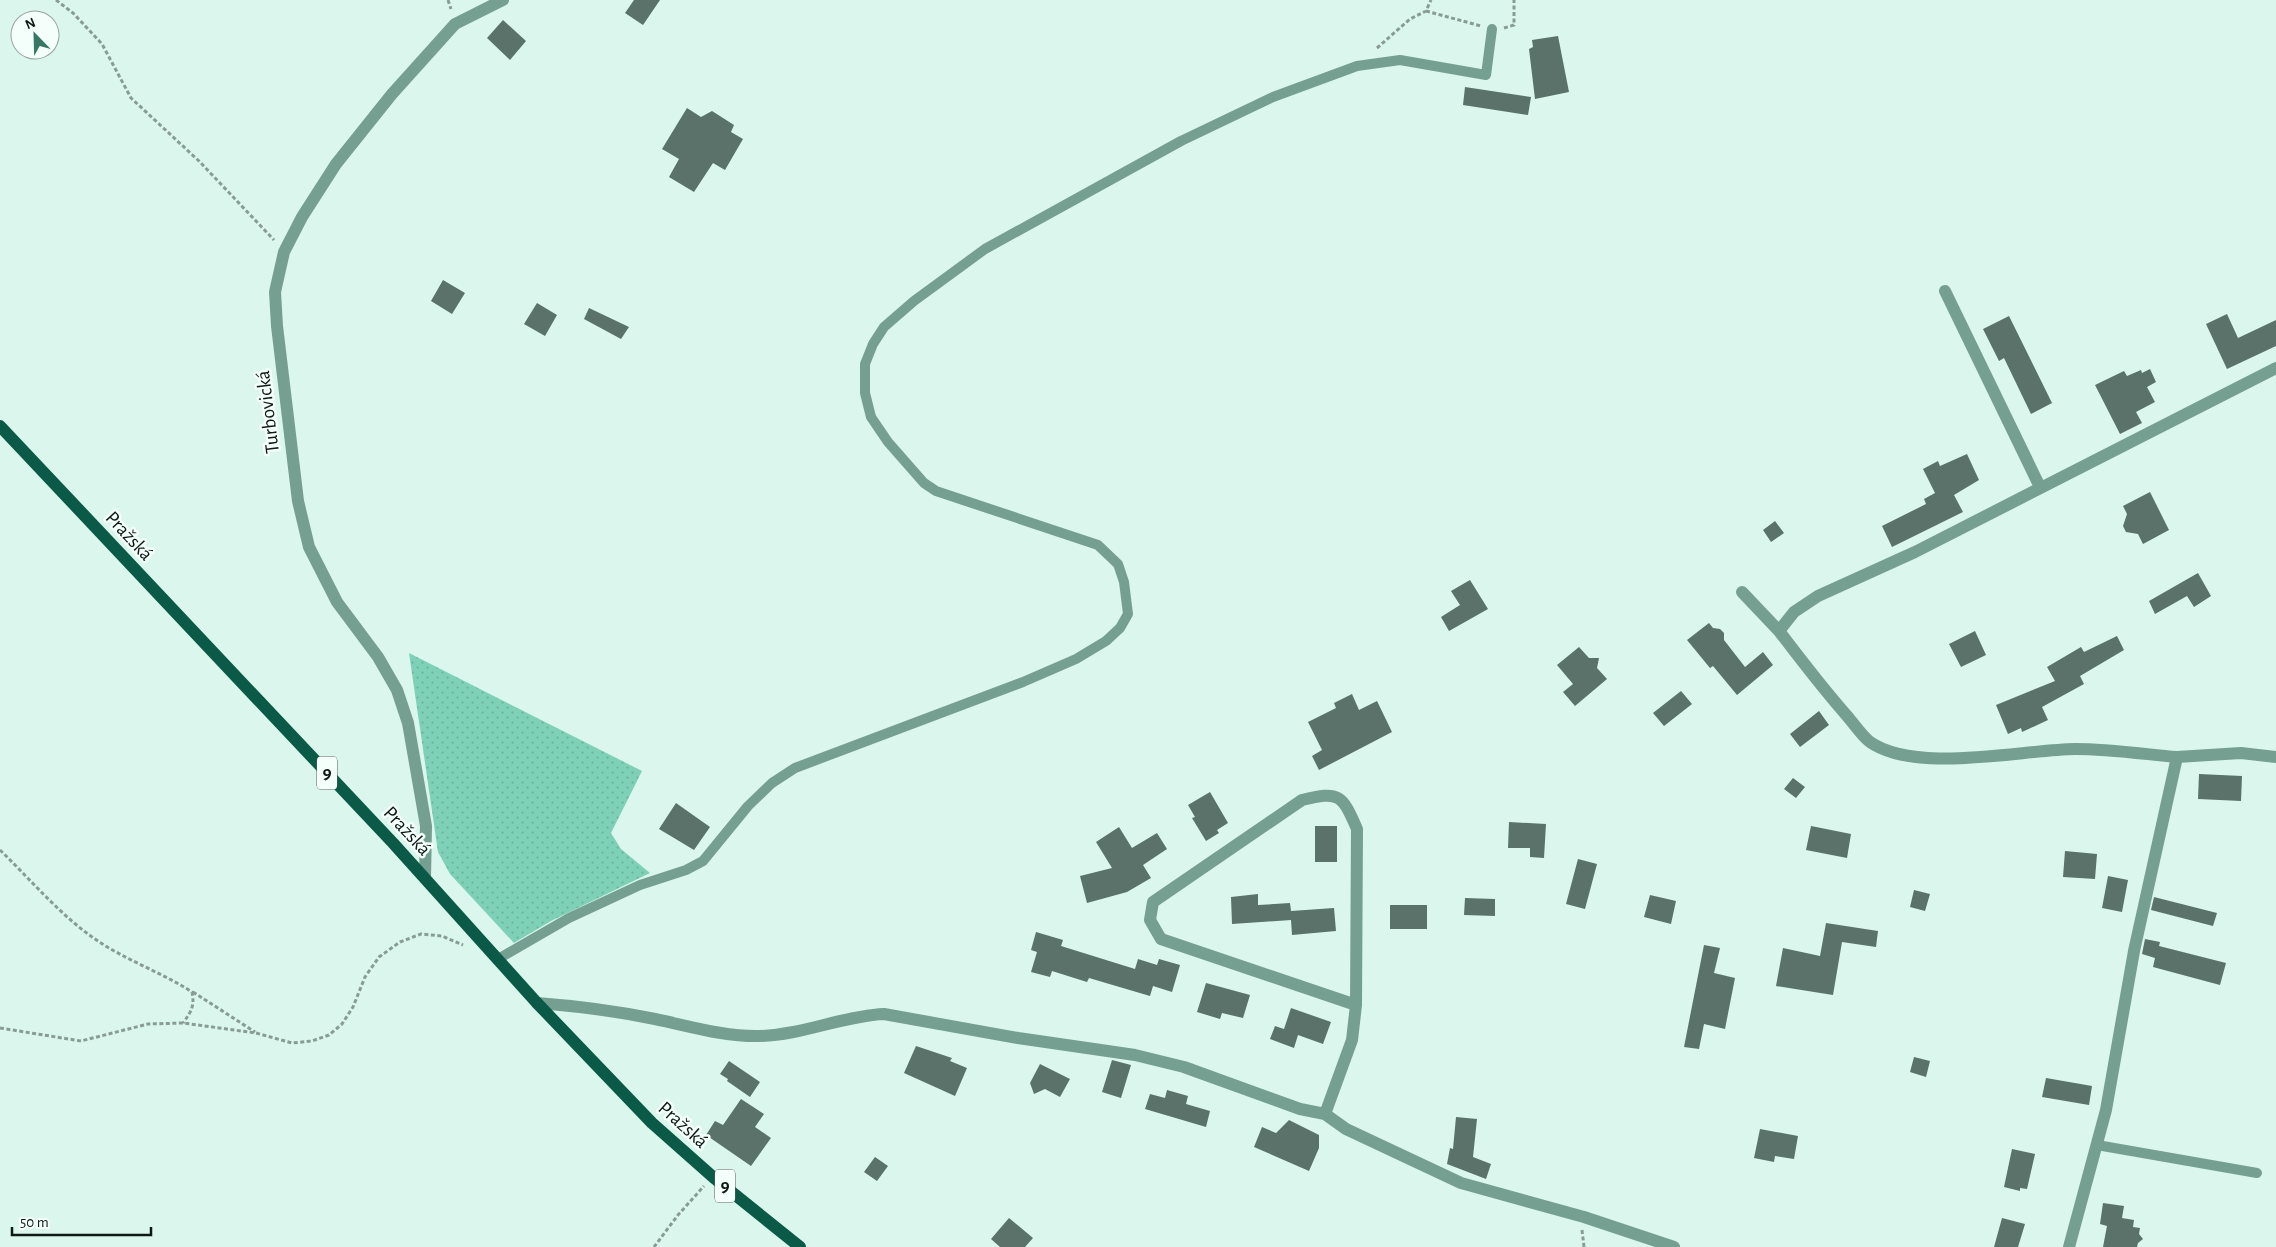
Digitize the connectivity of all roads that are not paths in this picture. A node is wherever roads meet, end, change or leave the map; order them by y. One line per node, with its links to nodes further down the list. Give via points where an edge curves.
1 (503, 0): 11 (street, Turbovická, via 455,24 336,164 284,252 275,292 298,502 309,547 324,579 392,682 408,723 426,826)
2 (1492, 29): 12 (lane, via 1486,75 1400,60 1357,66 1272,97 1181,141 985,250 884,327 866,364 865,393 871,417 888,442 924,483 936,491 1098,545 1118,564 1124,582 1128,614 1120,628 1106,641 1076,659 1023,682 795,768 772,783 748,806 703,861 640,885 569,918)
3 (1945, 291): 6 (street)
4 (2276, 368): 6 (street)
5 (0, 426): 11 (main road, Pražská / 9)
6 (2040, 487): 8 (street, via 1915,552 1818,596 1794,612)
7 (1742, 592): 8 (street)
8 (1779, 631): 10 (street, via 1869,741 1889,751 1935,759 2074,749)
9 (2276, 756): 10 (street, via 2241,753)
10 (2177, 757): 16 (street, via 2134,951)
11 (425, 878): 12 (main road, Pražská / 9)
12 (498, 959): 13 (main road, Pražská / 9)
13 (537, 1003): 15 (street, via 653,1018 725,1034 760,1036 870,1015 896,1015 1018,1038 1135,1054 1184,1067 1300,1110); 18 (main road, Pražská / 9, via 652,1124)
14 (1356, 1005): 14 (street, via 1356,829 1346,804 1327,794 1302,800 1153,902 1150,920 1161,939); 15 (street, via 1352,1040)
15 (1325, 1114): 19 (street, via 1346,1129 1461,1183 1584,1217)
16 (2097, 1145): 17 (lane); 20 (street)
17 (2257, 1173)
18 (800, 1247)
19 (1674, 1247)
20 (2069, 1247)

